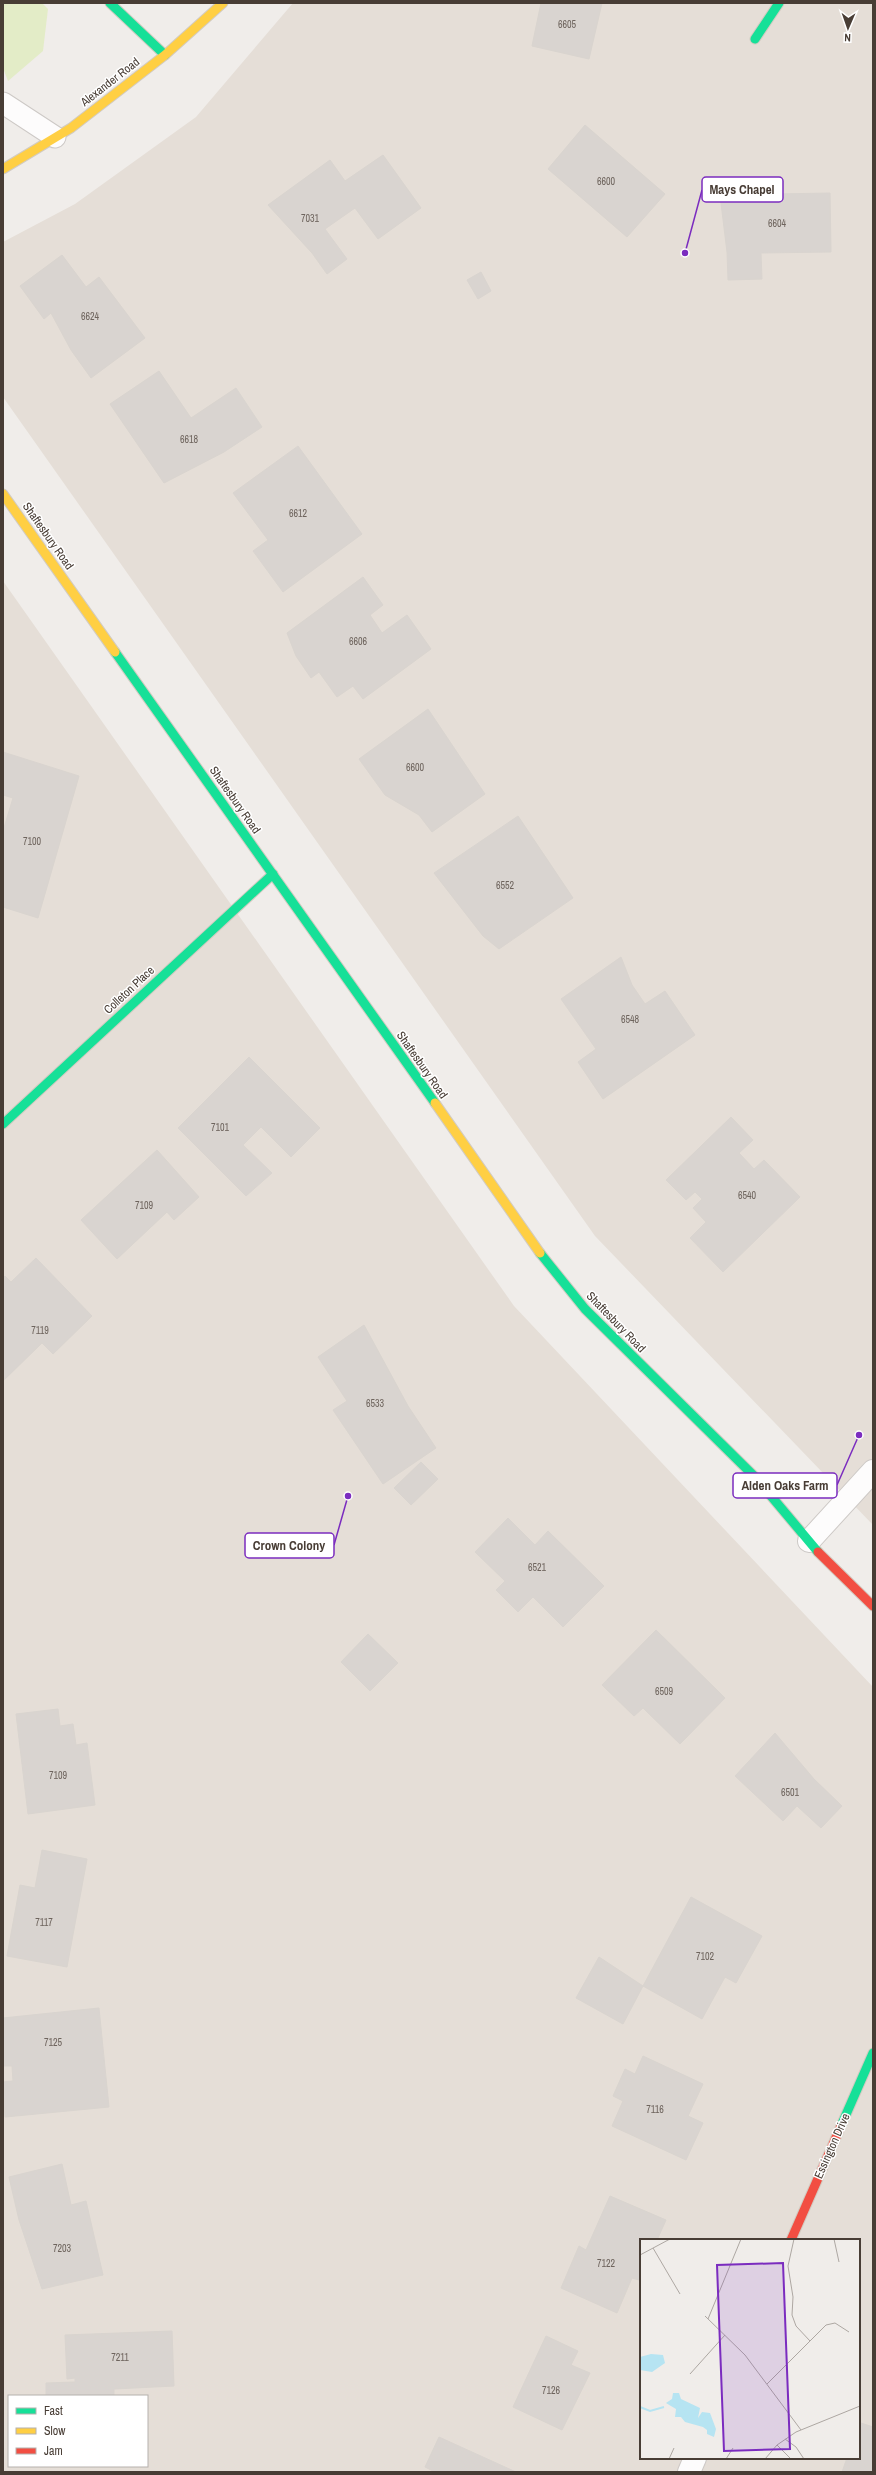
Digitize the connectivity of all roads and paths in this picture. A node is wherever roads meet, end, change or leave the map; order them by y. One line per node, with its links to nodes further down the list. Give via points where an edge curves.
1 (110, 3): 5 (street)
2 (223, 3): 5 (street, Alexander Road)
3 (779, 3): 4 (street)
4 (755, 39)
5 (165, 56): 7 (street, Alexander Road)
6 (3, 103): 7 (lane)
7 (55, 137): 8 (street, Alexander Road)
8 (3, 169)
9 (3, 494): 10 (street, Shaftesbury Road)
10 (273, 874): 11 (street, Colleton Place); 13 (street, Shaftesbury Road, via 557,1276 585,1309 756,1478)
11 (3, 1124)
12 (873, 1471): 13 (street)
13 (809, 1541): 14 (street, Shaftesbury Road)
14 (873, 1606)
15 (873, 2053): 16 (street, Essington Drive)
16 (791, 2239)
17 (695, 2459): 18 (street)
18 (689, 2472)

